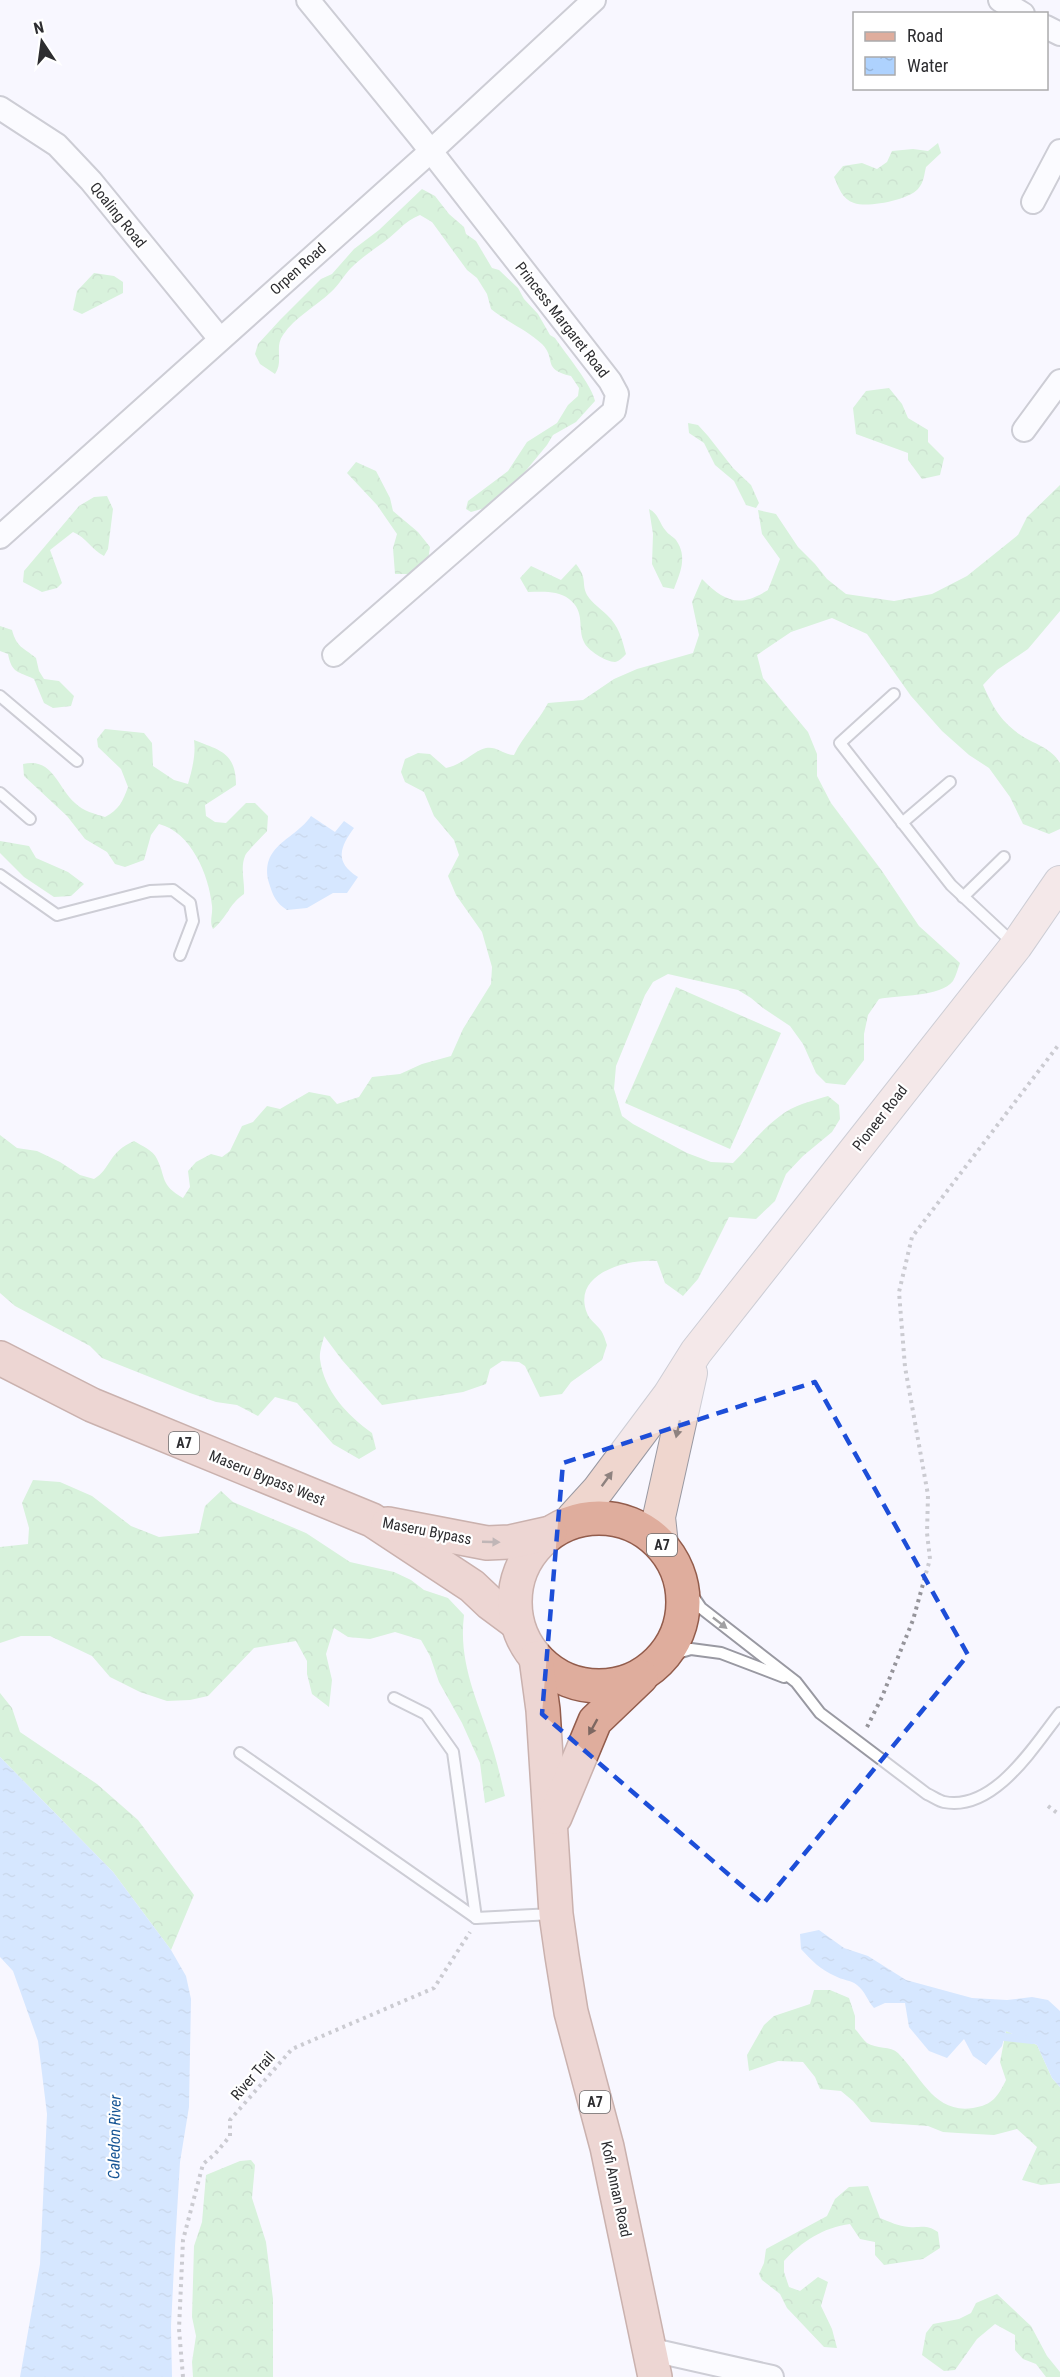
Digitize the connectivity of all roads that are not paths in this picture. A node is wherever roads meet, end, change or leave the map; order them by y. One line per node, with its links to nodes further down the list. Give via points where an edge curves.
1 (308, 0): 6 (street, Princess Margaret Road)
2 (594, 0): 6 (street, Orpen Road)
3 (1000, 0): 4 (street)
4 (1020, 12)
5 (0, 108): 9 (street, Qoaling Road, via 57,145)
6 (431, 151): 9 (street, Orpen Road); 13 (street, Princess Margaret Road, via 610,381 617,394 614,411)
7 (1060, 151): 8 (street)
8 (1033, 202)
9 (220, 339): 12 (street, Orpen Road)
10 (1060, 381): 11 (street)
11 (1024, 430)
12 (0, 537)
13 (334, 655)
14 (894, 694): 20 (lane, via 840,743)
15 (0, 696): 16 (lane)
16 (77, 761)
17 (950, 782): 20 (lane)
18 (0, 793): 19 (lane)
19 (30, 819)
20 (902, 823): 24 (lane)
21 (1004, 857): 24 (lane)
22 (0, 874): 26 (lane, via 57,915 150,891 173,890 190,903 193,921)
23 (1060, 882): 25 (main road, Pioneer Road)
24 (963, 897): 25 (lane)
25 (1016, 946): 27 (main road, Pioneer Road)
26 (180, 955)
27 (696, 1352): 30 (main road, Pioneer Road, one-way to 27, via 598,1490); 31 (main road, Pioneer Road, one-way to 31, via 659,1517)
28 (0, 1358): 29 (main road, Maseru Bypass West / A7, via 103,1409)
29 (372, 1520): 30 (main road, Maseru Bypass / A7, one-way to 30, via 487,1543 510,1542); 33 (main road, Maseru Bypass / A7, via 472,1586)
30 (559, 1528): 31 (main road, A7, via 588,1518 609,1517 629,1522); 33 (main road, A7, via 535,1546 520,1573 514,1603)
31 (662, 1545): 32 (main road, A7)
32 (682, 1580): 35 (main road, A7, via 682,1621 675,1640); 36 (lane, one-way to 36, via 701,1608)
33 (517, 1623): 34 (main road, A7)
34 (536, 1658): 35 (main road, A7, via 552,1672 590,1686 630,1680); 40 (main road, Kofi Annan Road / A7)
35 (656, 1664): 36 (lane, via 691,1648 722,1653); 40 (main road, Kofi Annan Road / A7, one-way to 40, via 595,1721)
36 (796, 1682): 38 (lane, via 820,1713 927,1794 944,1802 984,1796 1005,1782)
37 (394, 1698): 42 (lane, via 426,1714 453,1752)
38 (1060, 1713)
39 (240, 1753): 42 (lane)
40 (552, 1824): 41 (main road, Kofi Annan Road / A7)
41 (556, 1914): 42 (lane); 43 (main road, Kofi Annan Road / A7, via 571,2012 607,2147)
42 (476, 1918)
43 (652, 2363): 44 (street)
44 (772, 2377)

